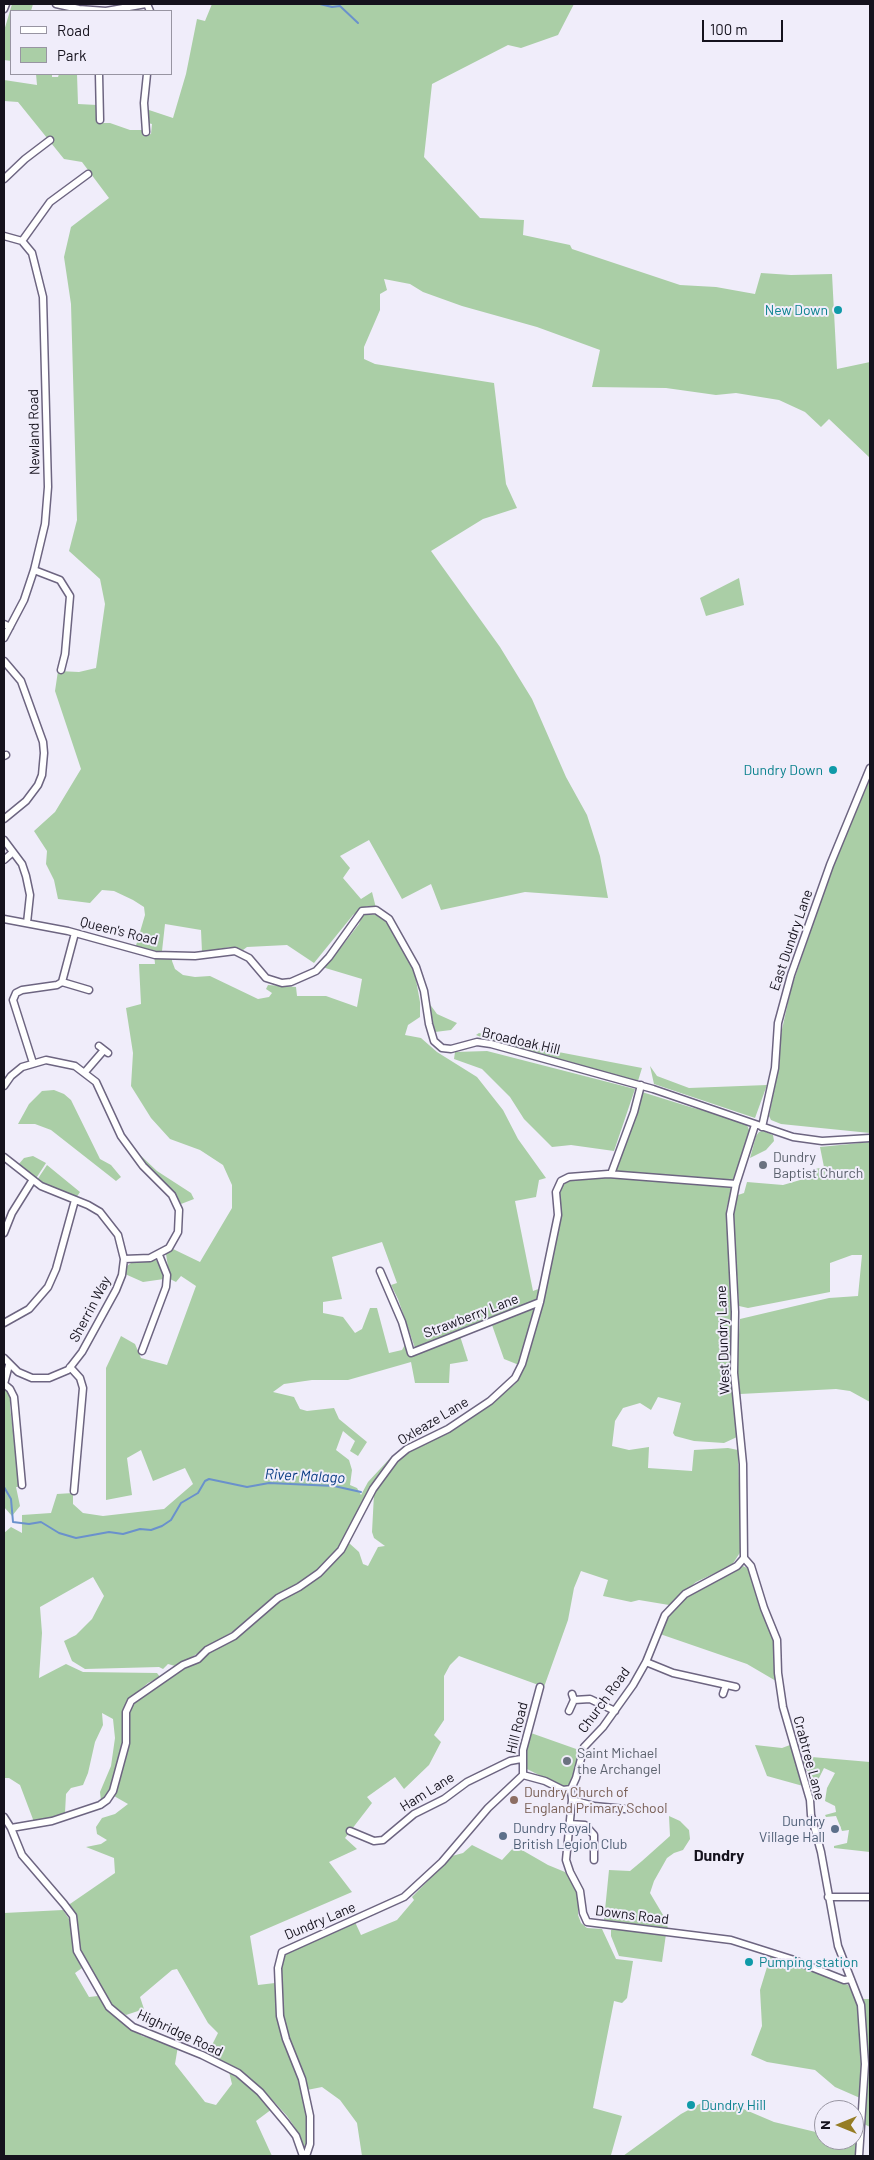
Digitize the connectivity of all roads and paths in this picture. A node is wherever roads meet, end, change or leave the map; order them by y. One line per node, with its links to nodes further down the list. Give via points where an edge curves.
1 (6, 4): 5 (street)
2 (56, 4): 6 (street)
3 (147, 4): 4 (street)
4 (117, 7)
5 (4, 9)
6 (64, 9): 7 (street)
7 (85, 10)
8 (99, 75): 10 (street)
9 (146, 75): 11 (street, via 144,95)
10 (102, 116)
11 (148, 129)
12 (50, 140): 14 (street, via 46,147)
13 (87, 177): 16 (street, via 50,202)
14 (4, 179)
15 (4, 236): 16 (street)
16 (22, 241): 17 (street, Newland Road, via 35,260 44,313 47,502)
17 (34, 570): 19 (street, Newland Road); 22 (street, via 60,580 70,596 68,655)
18 (4, 624): 19 (street)
19 (10, 627): 20 (street, Newland Road)
20 (4, 638)
21 (4, 661): 24 (street, via 21,681 43,742 44,754 38,785 26,801)
22 (61, 670)
23 (870, 768): 39 (street, East Dundry Lane, via 830,865 791,975 778,1023 775,1068)
24 (4, 819)
25 (4, 840): 26 (street)
26 (13, 852): 27 (street); 29 (street, via 22,864 29,886)
27 (4, 860)
28 (4, 920): 29 (street, Queen's Road)
29 (27, 923): 30 (street, Queen's Road)
30 (75, 933): 31 (street, Queen's Road, via 156,955 196,956); 32 (street)
31 (229, 951): 37 (street, Broadoak Hill, via 243,953 266,978 291,982 316,970 330,957 362,912 376,910 390,919 416,967 424,991 428,1024 434,1041 442,1048 484,1043)
32 (62, 982): 33 (street); 35 (street, via 22,990 14,996 13,1004)
33 (89, 990)
34 (104, 1049): 36 (street)
35 (33, 1063): 36 (street, via 59,1061); 38 (street, via 16,1071)
36 (86, 1072): 47 (street, via 99,1088 128,1148 172,1195 178,1206 178,1232 169,1248)
37 (641, 1085): 39 (street, Broadoak Hill); 42 (street)
38 (4, 1086)
39 (759, 1126): 40 (street, Broadoak Hill, via 793,1137 822,1141); 44 (street, West Dundry Lane)
40 (870, 1138)
41 (4, 1157): 43 (street, Sherrin Way)
42 (610, 1174): 44 (street, Oxleaze Lane); 50 (street, Oxleaze Lane, via 569,1177 558,1185 558,1215)
43 (32, 1181): 45 (street, Sherrin Way); 46 (street)
44 (736, 1184): 61 (street, West Dundry Lane, via 730,1214)
45 (75, 1200): 48 (street, Sherrin Way, via 95,1208 110,1222 121,1242); 51 (street, via 56,1270 48,1287 29,1309)
46 (4, 1233)
47 (159, 1255): 48 (street); 52 (street, via 164,1262 167,1280)
48 (124, 1259): 57 (street, Sherrin Way, via 120,1282 82,1352)
49 (380, 1272): 50 (street, Strawberry Lane, via 402,1322 411,1353)
50 (540, 1302): 76 (street, Oxleaze Lane, via 515,1378 490,1401 395,1459 373,1488 355,1528 331,1563 278,1598 234,1636 183,1665 131,1701 126,1712 126,1743 113,1791 107,1800 52,1821)
51 (4, 1323)
52 (144, 1344): 53 (street); 54 (street)
53 (151, 1346)
54 (142, 1351)
55 (4, 1358): 56 (street, Sherrin Way)
56 (9, 1365): 57 (street, Sherrin Way, via 22,1375 37,1378 55,1377); 58 (street)
57 (70, 1367): 60 (street, via 80,1378 83,1388)
58 (4, 1384): 59 (street, via 14,1397)
59 (22, 1485)
60 (77, 1489)
61 (744, 1558): 62 (street, Church Road, via 737,1566 690,1591 670,1609); 79 (street, Crabtree Lane, via 751,1566 778,1640 782,1707 810,1800)
62 (646, 1662): 63 (street, via 673,1673); 68 (street, Church Road)
63 (726, 1685): 65 (street); 66 (street)
64 (540, 1687): 69 (street, Hill Road)
65 (736, 1687)
66 (723, 1694)
67 (570, 1710): 68 (street, via 573,1697 590,1699)
68 (615, 1711): 71 (street, Church Road, via 584,1747)
69 (521, 1759): 70 (street, Hill Road); 77 (street, Ham Lane, via 467,1782 444,1799 414,1814 383,1840 374,1841)
70 (523, 1775): 71 (street, via 539,1778 563,1790); 84 (street, Dundry Lane, via 410,1893 385,1908 282,1952 278,1968 280,2016 302,2079 310,2116 310,2144)
71 (571, 1789): 72 (street, Downs Road)
72 (572, 1800): 73 (street, via 594,1806); 75 (street, Downs Road)
73 (621, 1807)
74 (4, 1817): 76 (street, Highridge Road)
75 (569, 1824): 78 (street, via 586,1825 594,1835); 82 (street, Downs Road, via 568,1867 580,1891 586,1922)
76 (11, 1828): 84 (street, Highridge Road, via 22,1854 72,1916 77,1950 109,2007 132,2027 202,2055 238,2074 260,2092 296,2136)
77 (350, 1831)
78 (594, 1860)
79 (828, 1897): 80 (street); 83 (street, Crabtree Lane, via 838,1946)
80 (870, 1897)
81 (723, 1930): 82 (street)
82 (722, 1938): 83 (street, Downs Road, via 791,1958 844,1980)
83 (851, 1979): 85 (street, Crabtree Lane, via 861,2005 865,2064)
84 (305, 2156)
85 (859, 2156)

